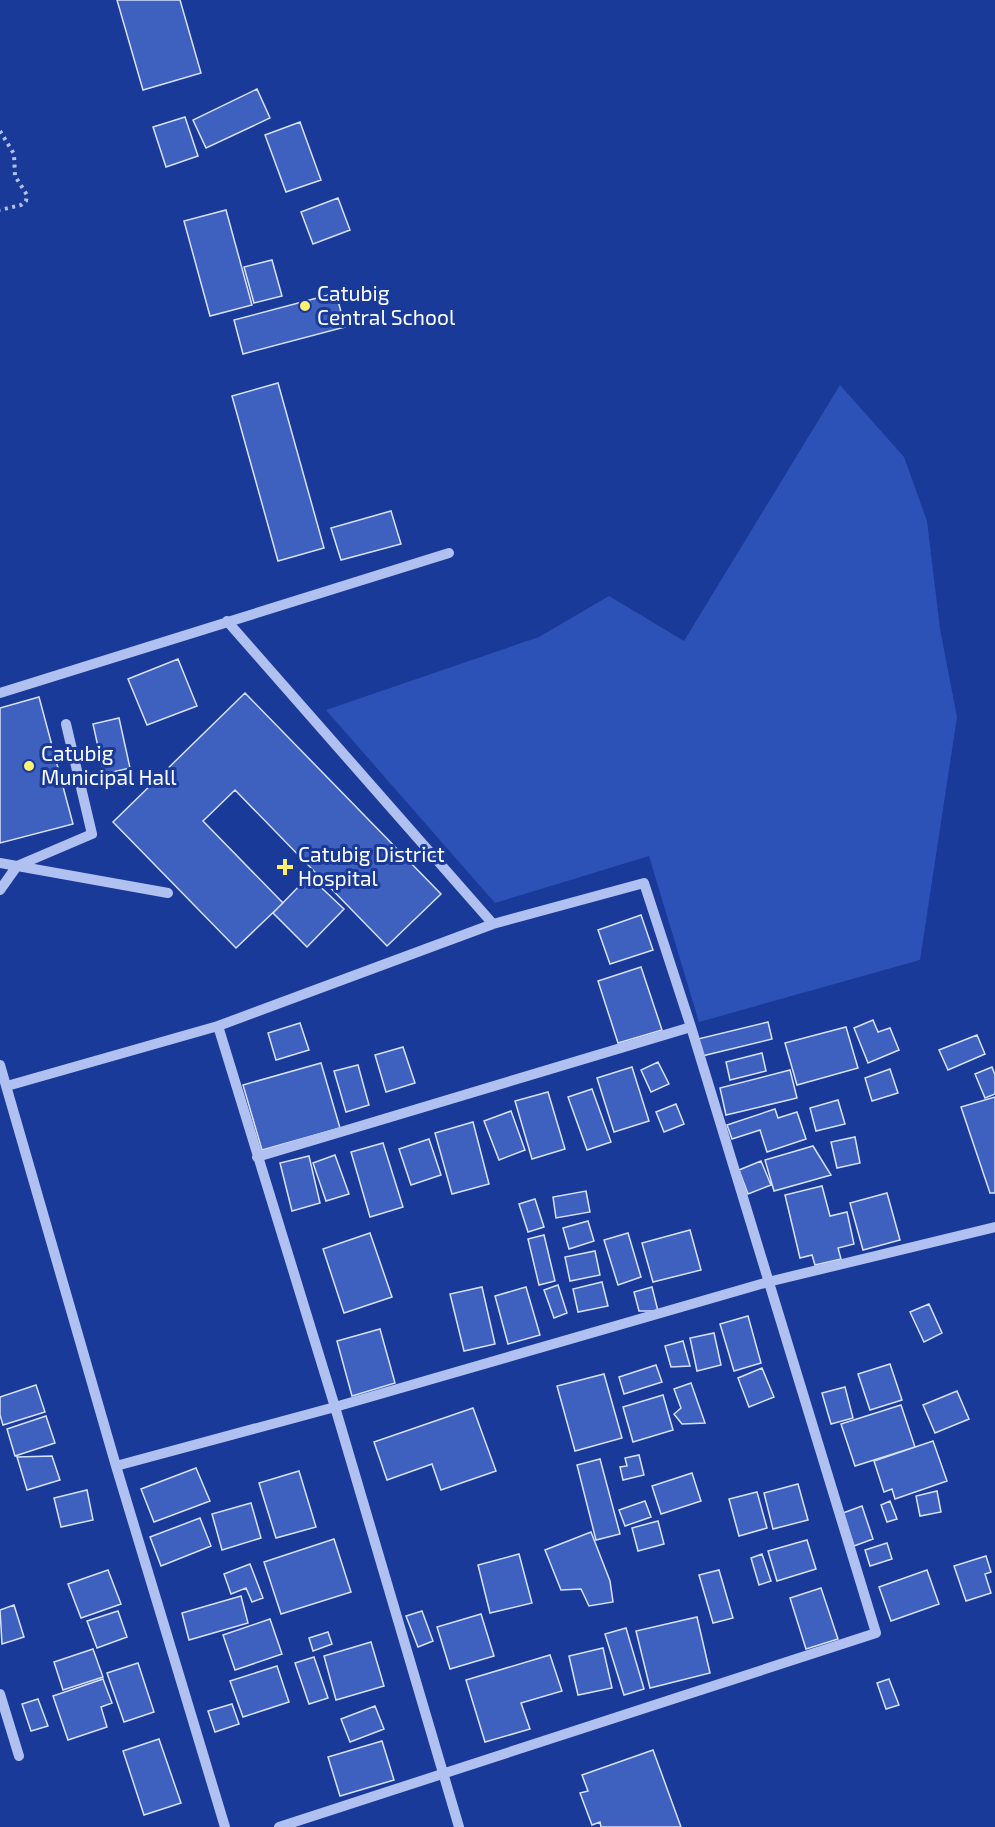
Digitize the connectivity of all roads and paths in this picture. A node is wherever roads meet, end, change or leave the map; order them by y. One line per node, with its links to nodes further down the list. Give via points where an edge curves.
1 (0, 131): 2 (path, via 14,154 15,176 27,195 21,205)
2 (0, 210)
3 (449, 553): 4 (street)
4 (227, 621): 5 (street); 11 (street)
5 (0, 693)
6 (66, 724): 8 (street, via 92,834)
7 (0, 863): 8 (street)
8 (17, 866): 9 (street); 10 (street)
9 (0, 890)
10 (168, 893)
11 (493, 924): 12 (street); 13 (street, via 644,884)
12 (218, 1026): 15 (street); 16 (street)
13 (691, 1027): 16 (street); 18 (street)
14 (0, 1065): 15 (street)
15 (7, 1086): 20 (street)
16 (257, 1157): 19 (street)
17 (995, 1227): 18 (street)
18 (768, 1282): 19 (street); 23 (street, via 876,1633)
19 (335, 1407): 20 (street); 23 (street)
20 (116, 1466): 24 (street)
21 (0, 1695): 22 (street)
22 (19, 1756)
23 (443, 1773): 25 (street); 26 (street)
24 (225, 1827)
25 (279, 1827)
26 (459, 1827)

